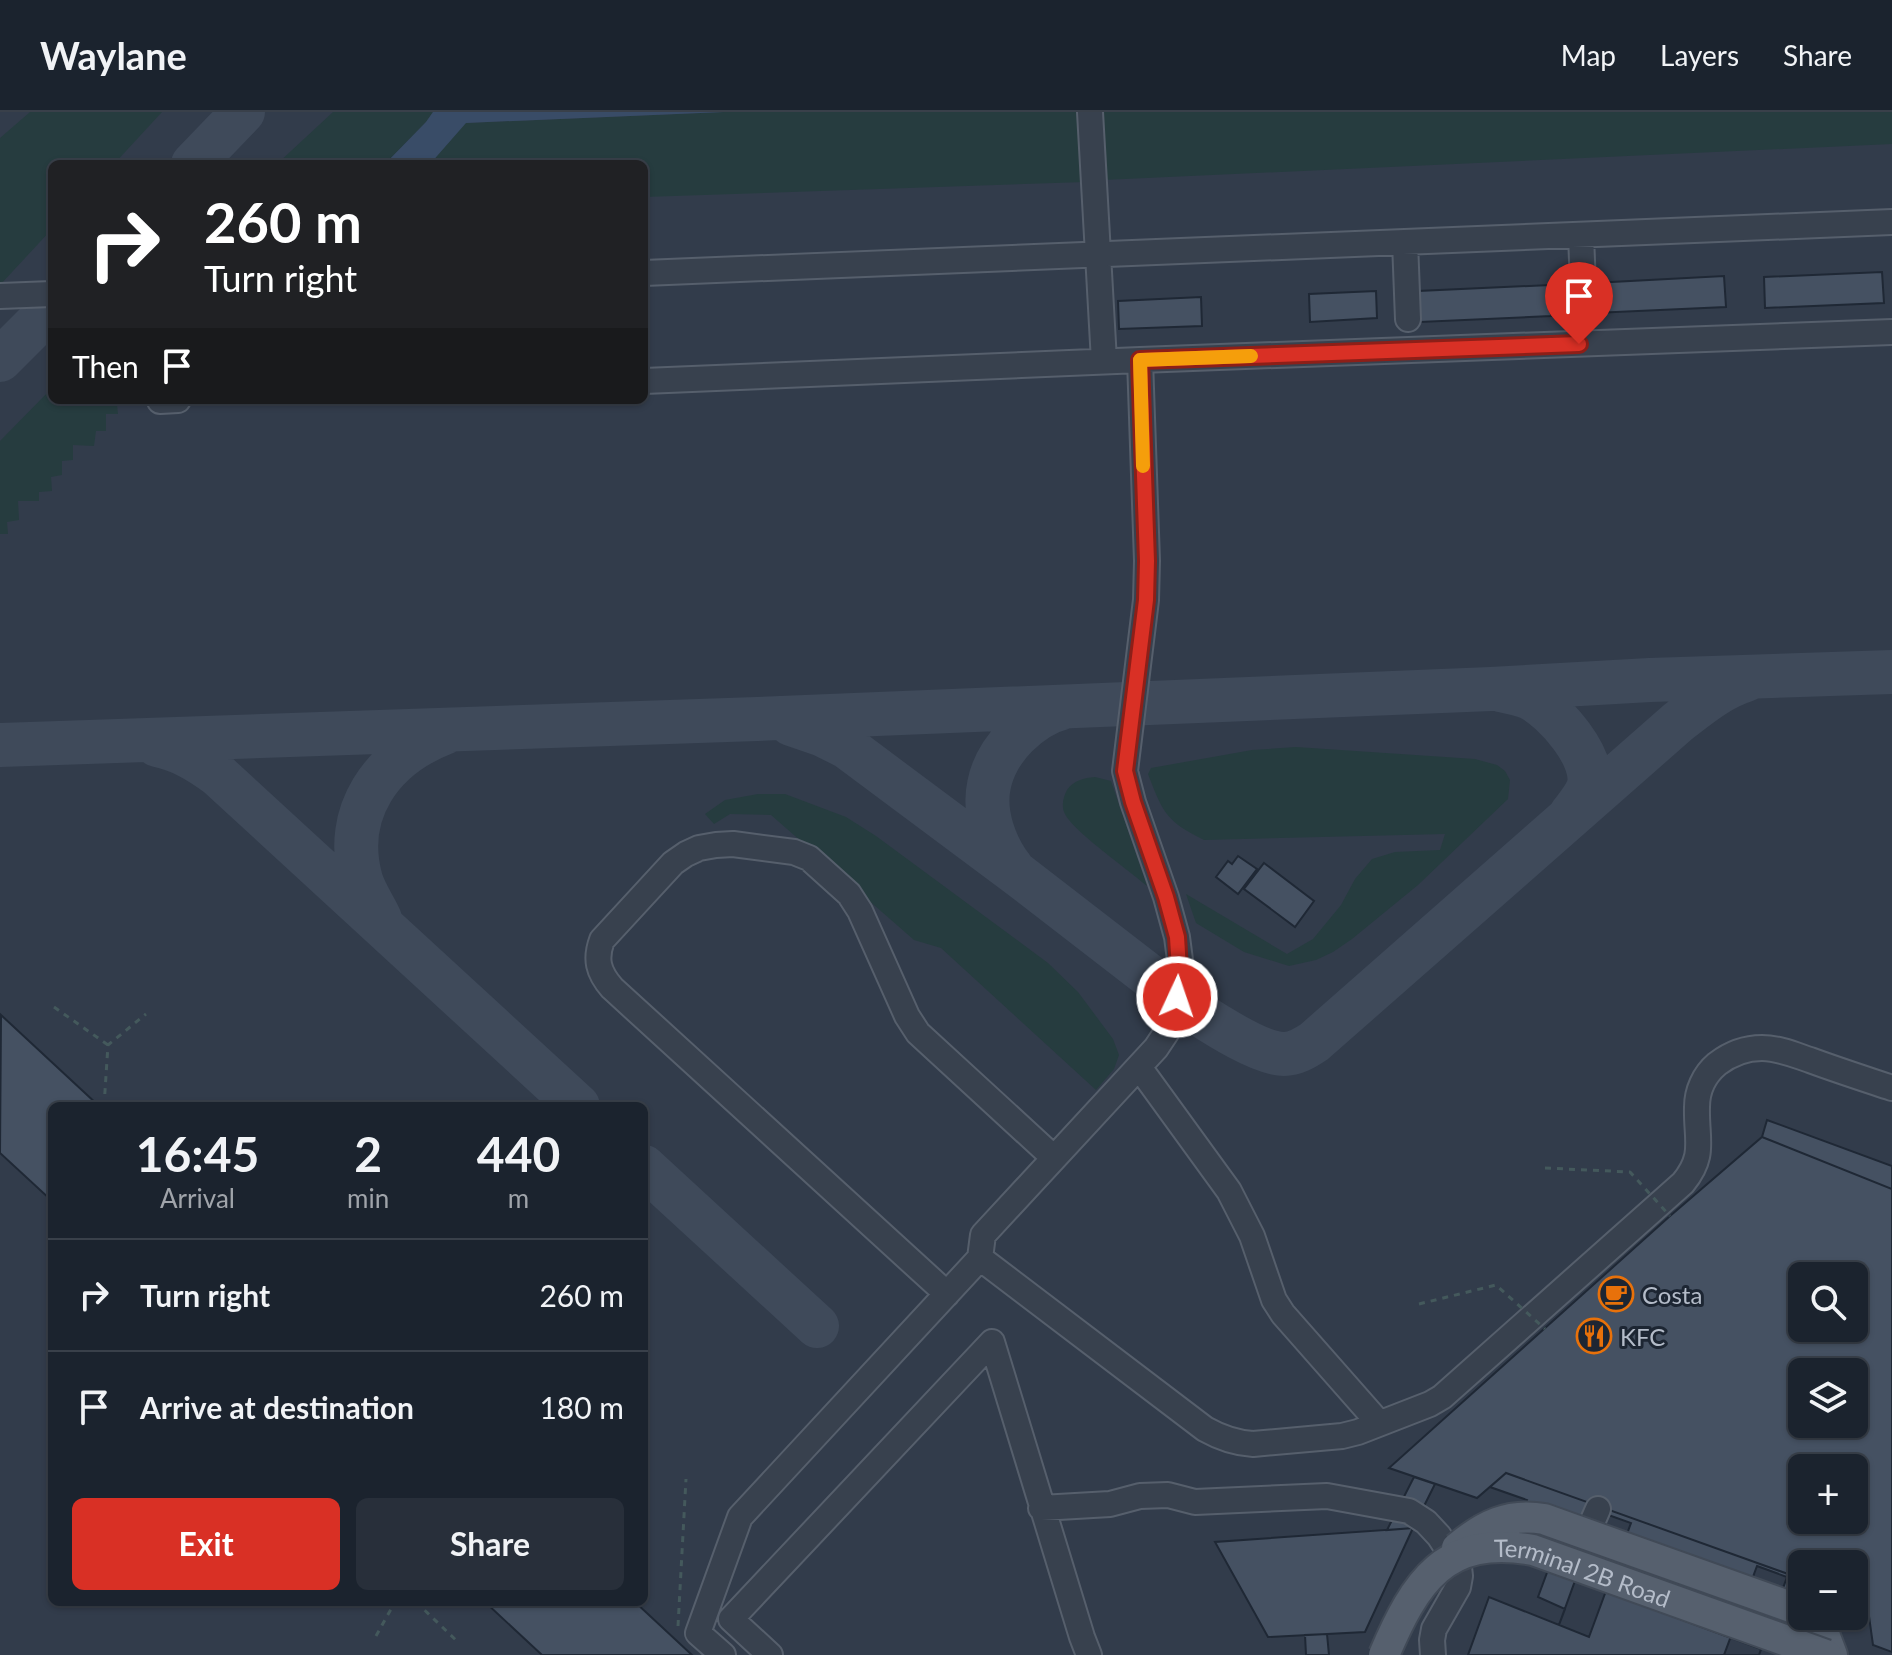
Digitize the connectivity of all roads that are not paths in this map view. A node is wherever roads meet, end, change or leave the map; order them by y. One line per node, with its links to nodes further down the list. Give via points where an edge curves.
1 (1090, 112): 5 (lane)
2 (1892, 222): 3 (lane)
3 (1581, 235): 4 (lane); 9 (lane)
4 (1405, 242): 5 (lane); 10 (lane)
5 (1098, 254): 6 (lane); 13 (lane)
6 (648, 273)
7 (48, 294): 8 (lane)
8 (0, 296)
9 (1584, 312)
10 (1408, 319)
11 (1892, 332): 12 (lane)
12 (1140, 360): 13 (lane); 15 (lane, via 1146,600 1125,771 1173,923 1180,985 1166,1033)
13 (1104, 361): 14 (lane)
14 (648, 381)
15 (1139, 1067): 17 (lane); 20 (lane, via 1229,1191 1278,1307)
16 (1892, 1088): 20 (lane, via 1770,1048 1745,1050 1721,1061 1698,1093 1698,1158 1683,1183 1442,1397)
17 (1054, 1158): 18 (lane, via 983,1235); 19 (lane, via 918,1033 860,911 809,858 733,844 699,848 673,863 602,940 598,964 612,988)
18 (980, 1258): 19 (lane); 20 (lane, via 1216,1435 1253,1444 1342,1436)
19 (947, 1294): 26 (lane, via 740,1517 698,1633)
20 (1379, 1423)
21 (1041, 1508): 27 (lane, via 992,1342 731,1619); 29 (lane); 31 (lane, via 1154,1495 1195,1502 1327,1496 1409,1511 1439,1536 1459,1567 1458,1587 1434,1629)
22 (1040, 1546): 28 (lane)
23 (1436, 1569): 24 (main road, bridge, via 1460,1545 1505,1519 1593,1521); 30 (main road, Terminal 2B Road, bridge, via 1409,1604); 32 (main road, Terminal 2B Road, bridge, via 1471,1550 1533,1550)
24 (1788, 1605)
25 (1822, 1630): 32 (main road)
26 (723, 1655)
27 (770, 1655)
28 (1071, 1655)
29 (1089, 1655)
30 (1384, 1655)
31 (1433, 1655)
32 (1829, 1655)

